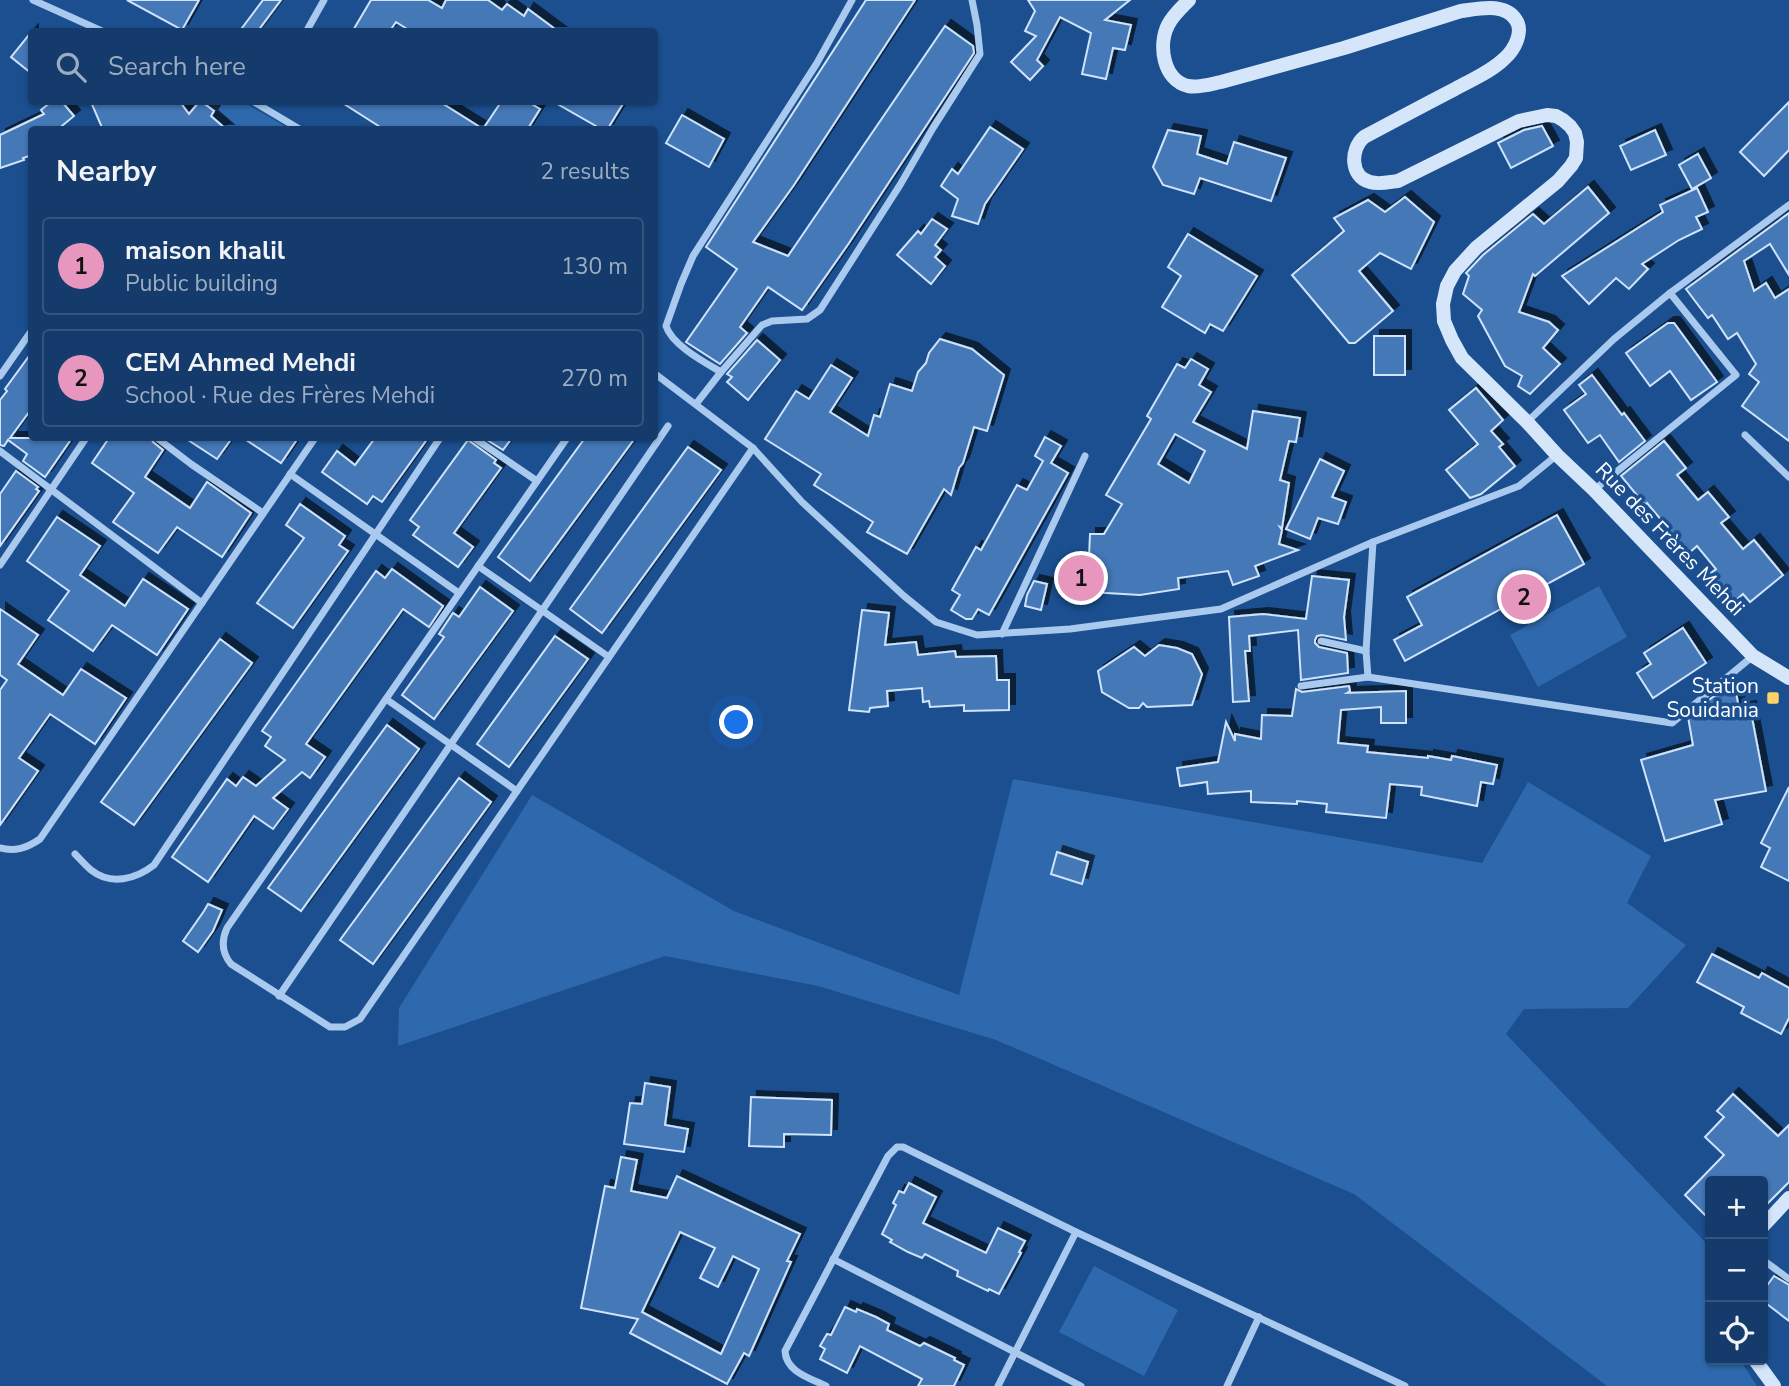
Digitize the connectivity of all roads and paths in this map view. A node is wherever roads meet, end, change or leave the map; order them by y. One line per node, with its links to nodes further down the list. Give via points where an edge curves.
1 (33, 0): 6 (street)
2 (324, 0): 7 (street)
3 (852, 0): 13 (street, via 817,63 693,256 666,326 681,345)
4 (972, 0): 13 (street, via 980,54 820,310 807,319 762,325)
5 (1189, 0): 17 (main road, Rue des Frères Mehdi, via 1167,26 1163,41 1169,71 1188,86 1221,82 1461,11 1502,9 1516,19 1517,42 1504,59 1364,137 1353,157 1363,179 1382,183 1398,181 1536,116 1556,116 1574,133 1577,151 1571,166 1476,248 1455,271 1443,304 1444,321 1462,358)
6 (95, 28)
7 (308, 28)
8 (265, 105): 9 (street)
9 (295, 126)
10 (1789, 205): 11 (street)
11 (1670, 293): 17 (street); 36 (street, via 1737,375)
12 (28, 336): 14 (street)
13 (721, 372): 16 (street)
14 (0, 376)
15 (658, 376): 16 (street)
16 (696, 404): 28 (street)
17 (1527, 422): 30 (main road, Rue des Frères Mehdi)
18 (668, 426): 27 (street)
19 (1745, 435): 33 (street)
20 (84, 441): 35 (street)
21 (161, 441): 37 (street)
22 (313, 441): 32 (street)
23 (438, 441): 38 (street)
24 (478, 441): 34 (street)
25 (566, 441): 34 (street)
26 (658, 441): 44 (street)
27 (658, 441)
28 (752, 448): 45 (street, via 802,502 936,622 977,635); 49 (street)
29 (0, 451): 35 (street)
30 (1557, 455): 36 (main road, Rue des Frères Mehdi); 39 (street, via 1519,486)
31 (1085, 456): 45 (street)
32 (290, 474): 37 (street); 38 (street)
33 (1789, 477)
34 (537, 481): 41 (street)
35 (51, 489): 40 (street); 43 (street)
36 (1594, 490): 48 (main road, Rue des Frères Mehdi)
37 (263, 513): 43 (street)
38 (375, 534): 42 (street); 57 (street, via 154,865 128,879 110,878 92,871)
39 (1373, 542): 45 (street, via 1221,609); 47 (street)
40 (0, 565)
41 (478, 566): 42 (street); 44 (street)
42 (459, 593): 53 (street)
43 (202, 603): 56 (street, via 40,839 24,848)
44 (542, 611): 49 (street); 54 (street)
45 (1002, 634)
46 (1321, 641): 47 (street)
47 (1366, 651): 50 (street)
48 (1753, 656): 50 (street, via 1672,723); 51 (main road, Rue des Frères Mehdi)
49 (609, 657): 55 (street)
50 (1368, 677): 52 (street)
51 (1789, 678)
52 (1301, 685)
53 (386, 699): 54 (street); 58 (street, via 226,928 224,951 231,964)
54 (451, 745): 55 (street); 58 (street)
55 (517, 791): 58 (street, via 360,1019 345,1027 330,1027)
56 (0, 848)
57 (75, 854)
58 (279, 996)
59 (1789, 1198): 60 (main road)
60 (1768, 1221)
61 (1076, 1232): 62 (street, via 897,1147); 65 (street); 66 (street)
62 (833, 1259): 66 (street); 68 (street, via 785,1352 791,1368)
63 (1768, 1264): 64 (street)
64 (1789, 1279)
65 (1259, 1317): 71 (street); 72 (street)
66 (1015, 1353): 69 (street); 70 (street)
67 (1759, 1365): 73 (main road)
68 (826, 1386)
69 (998, 1386)
70 (1081, 1386)
71 (1227, 1386)
72 (1405, 1386)
73 (1774, 1386)

